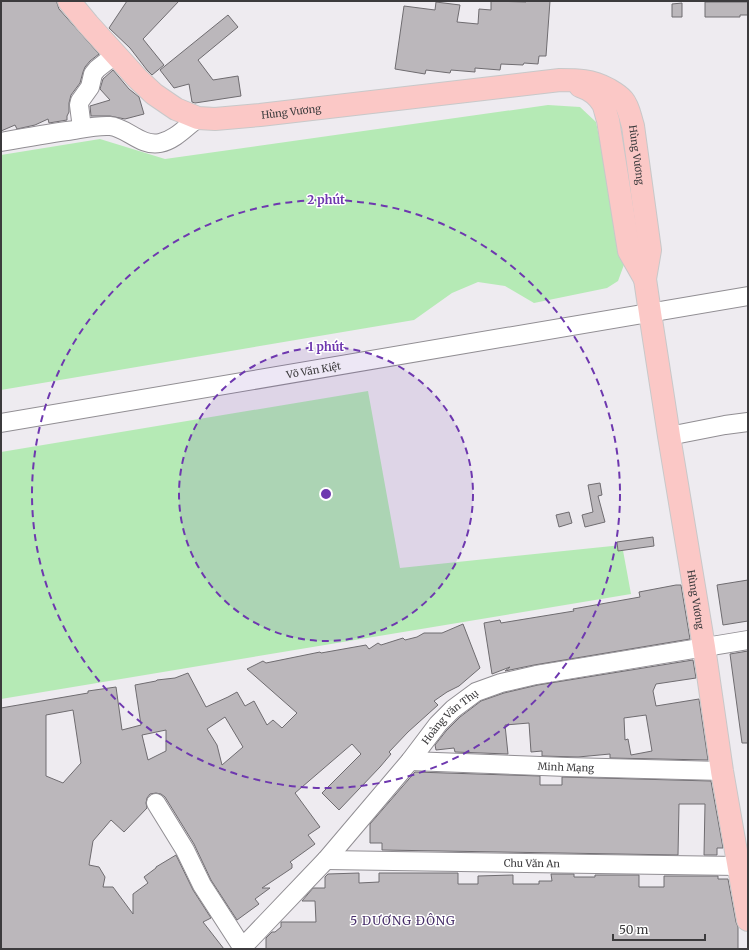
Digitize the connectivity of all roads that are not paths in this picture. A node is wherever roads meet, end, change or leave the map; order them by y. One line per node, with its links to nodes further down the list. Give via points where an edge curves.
1 (69, 1): 2 (main road, Hùng Vương)
2 (116, 54): 3 (main road, Hùng Vương, via 154,94 176,109); 4 (street, via 93,74 90,87 80,101)
3 (198, 118): 4 (street, via 171,140 159,144 140,140 114,126); 7 (main road, Hùng Vương, via 260,115 560,80 586,88 603,104 608,120 629,251 645,279)
4 (82, 128): 5 (street)
5 (1, 142)
6 (748, 296): 7 (street, Võ Văn Kiệt)
7 (650, 313): 9 (street, Võ Văn Kiệt); 10 (main road, Hùng Vương)
8 (748, 422): 10 (street)
9 (1, 423)
10 (669, 436): 12 (main road, Hùng Vương)
11 (748, 640): 12 (street, Hoàng Văn Thụ)
12 (704, 647): 13 (street, Hoàng Văn Thụ, via 536,675 476,692 438,724); 14 (main road, Hùng Vương)
13 (410, 761): 14 (street, Minh Mạng); 16 (street, Hoàng Văn Thụ)
14 (722, 771): 17 (main road, Hùng Vương)
15 (156, 803): 19 (street)
16 (326, 860): 17 (street, Chu Văn An); 19 (street, Hoàng Văn Thụ)
17 (738, 866): 18 (main road, Hùng Vương)
18 (748, 920)
19 (241, 948)

